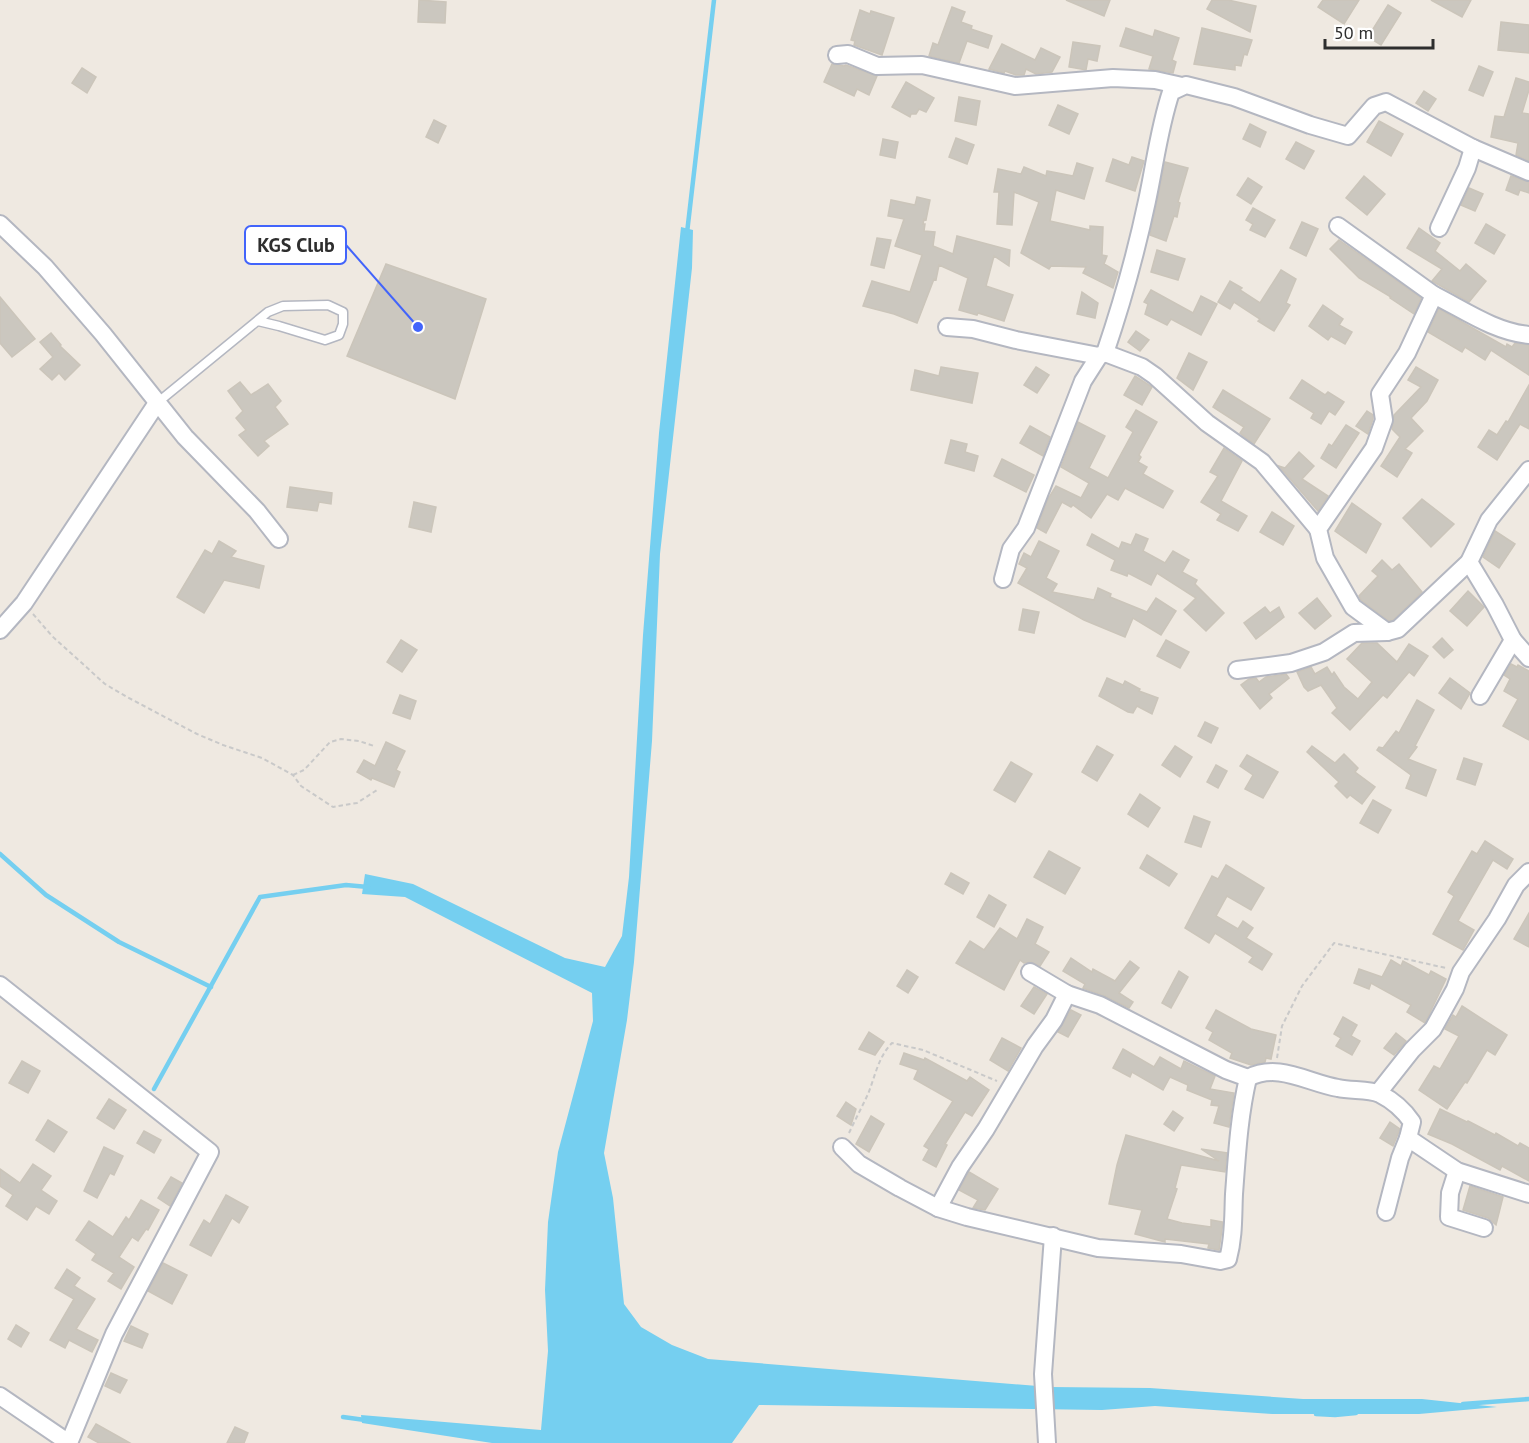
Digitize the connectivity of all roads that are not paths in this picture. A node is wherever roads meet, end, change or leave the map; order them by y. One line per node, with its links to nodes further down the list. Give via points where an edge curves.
1 (837, 55): 2 (street, via 848,54 877,66 922,65 1015,86 1113,78 1155,80)
2 (1182, 87): 3 (street, via 1234,97 1348,136 1374,106 1386,102); 12 (street, via 1171,92 1163,117 1124,295)
3 (1473, 148): 4 (street); 7 (street)
4 (1529, 172)
5 (0, 224): 13 (street, via 45,267)
6 (1338, 226): 8 (street)
7 (1439, 228)
8 (1434, 295): 11 (street, via 1497,327); 15 (street, via 1407,353 1380,394 1384,420 1374,448)
9 (258, 321): 9 (lane, via 283,306 328,304 343,312 339,335 325,340); 13 (lane)
10 (947, 327): 12 (street)
11 (1529, 335)
12 (1102, 355): 15 (street, via 1142,367 1207,423 1262,462); 18 (street, via 1083,381 1026,528 1011,549)
13 (157, 403): 16 (street); 19 (street, via 24,603)
14 (1529, 470): 17 (street, via 1489,520)
15 (1318, 529): 20 (street, via 1324,558 1353,607)
16 (279, 539)
17 (1469, 562): 20 (street, via 1398,629); 21 (street)
18 (1003, 579)
19 (0, 630)
20 (1387, 632): 23 (street, via 1354,633 1324,652 1291,663)
21 (1513, 640): 22 (street); 24 (street)
22 (1529, 658)
23 (1237, 670)
24 (1480, 696)
25 (1529, 872): 30 (street, via 1516,885 1461,972 1433,1029)
26 (1030, 972): 28 (street)
27 (1, 988): 40 (street, via 210,1152 114,1334)
28 (1067, 994): 29 (street, via 1100,1005); 35 (street)
29 (1248, 1078): 30 (street, via 1257,1073 1288,1073 1335,1088); 38 (street, via 1228,1259 1105,1248)
30 (1378, 1093): 31 (street, via 1402,1107 1412,1122)
31 (1408, 1138): 33 (street); 36 (street)
32 (842, 1146): 35 (street, via 859,1164)
33 (1457, 1171): 34 (street); 37 (street, via 1450,1193 1449,1217)
34 (1529, 1194)
35 (938, 1208): 38 (street)
36 (1386, 1212)
37 (1484, 1228)
38 (1053, 1236): 41 (street, via 1044,1374)
39 (0, 1396): 40 (street)
40 (69, 1443)
41 (1047, 1443)

